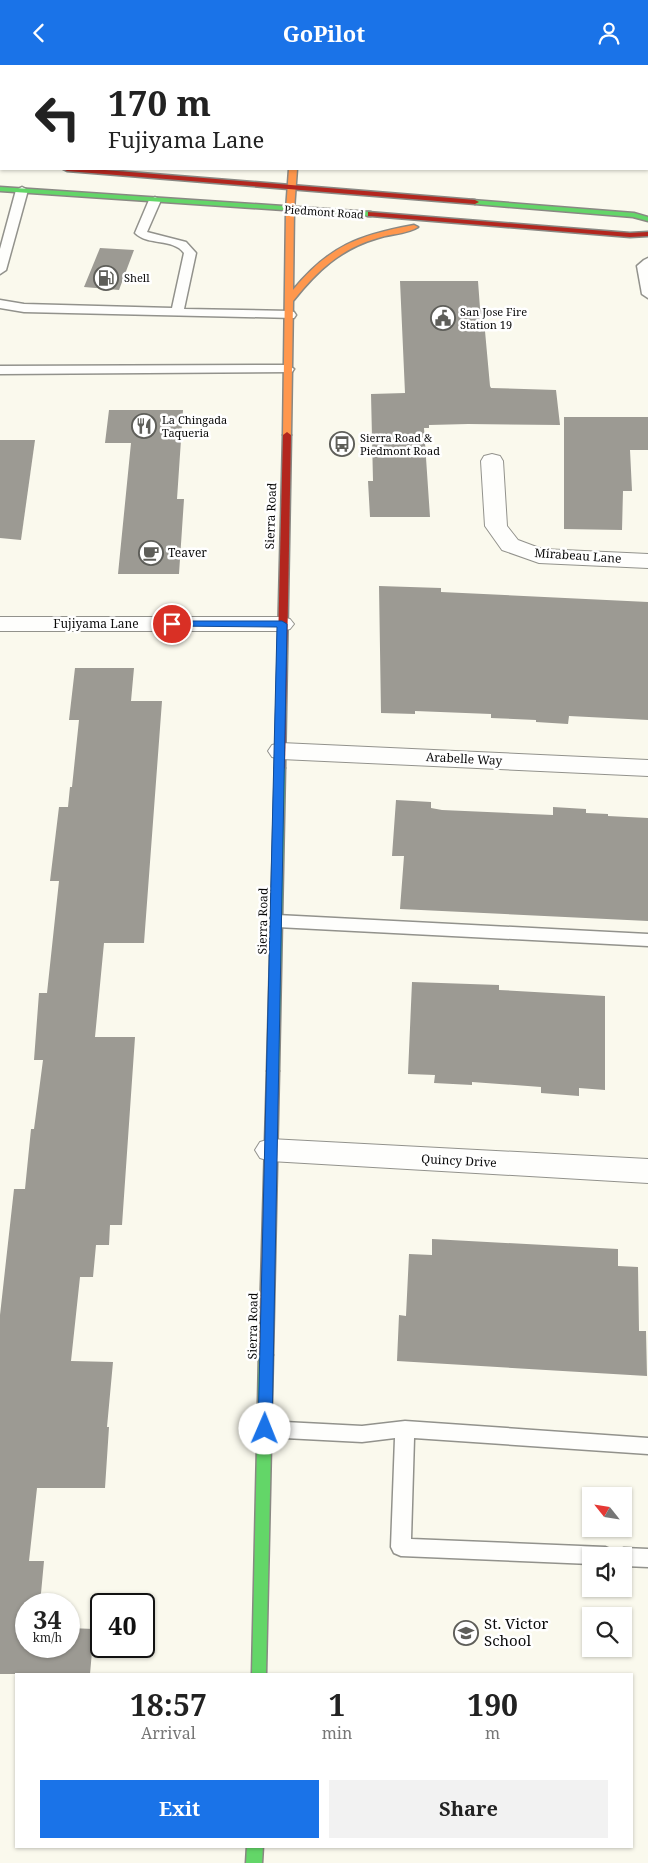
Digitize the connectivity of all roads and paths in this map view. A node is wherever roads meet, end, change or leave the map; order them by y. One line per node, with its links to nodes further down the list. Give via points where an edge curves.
1 (82, 170): 4 (street, Piedmont Road)
2 (188, 170): 4 (street)
3 (293, 170): 5 (street, Sierra Road)
4 (150, 175): 5 (street, Piedmont Road)
5 (292, 186): 9 (street, Sierra Road); 10 (street, Piedmont Road, via 634,215)
6 (0, 189): 7 (street, Piedmont Road)
7 (22, 190): 8 (street, Piedmont Road); 14 (lane)
8 (155, 200): 9 (street, Piedmont Road); 18 (lane, via 141,233 149,239 180,243 188,247 190,253)
9 (290, 210): 11 (street, Piedmont Road); 16 (street, Sierra Road)
10 (648, 219)
11 (468, 221): 12 (street, Piedmont Road); 16 (street, via 421,226 356,241 319,266)
12 (648, 234)
13 (648, 262): 15 (lane, via 643,266)
14 (0, 270)
15 (648, 294)
16 (290, 299): 19 (street, Sierra Road)
17 (0, 304): 18 (lane, via 24,308)
18 (177, 312): 19 (lane)
19 (290, 315): 21 (street, Sierra Road)
20 (0, 369): 21 (lane)
21 (288, 369): 25 (street, Sierra Road)
22 (492, 461): 23 (street, Mirabeau Lane, via 496,526 510,545 539,556)
23 (648, 561)
24 (0, 624): 25 (street, Fujiyama Lane)
25 (282, 624): 26 (street, Sierra Road)
26 (281, 751): 27 (street, Arabelle Way); 28 (street, Sierra Road)
27 (648, 767)
28 (277, 921): 29 (lane); 30 (street, Sierra Road)
29 (648, 940)
30 (270, 1150): 31 (street, Quincy Drive); 32 (street, Sierra Road)
31 (648, 1171)
32 (265, 1429): 33 (lane, via 362,1434); 38 (street, Sierra Road)
33 (405, 1429): 34 (lane); 35 (lane, via 401,1547)
34 (648, 1446)
35 (582, 1555)
36 (632, 1557): 37 (lane)
37 (648, 1558)
38 (259, 1673)
39 (255, 1848): 40 (street)
40 (254, 1863)

